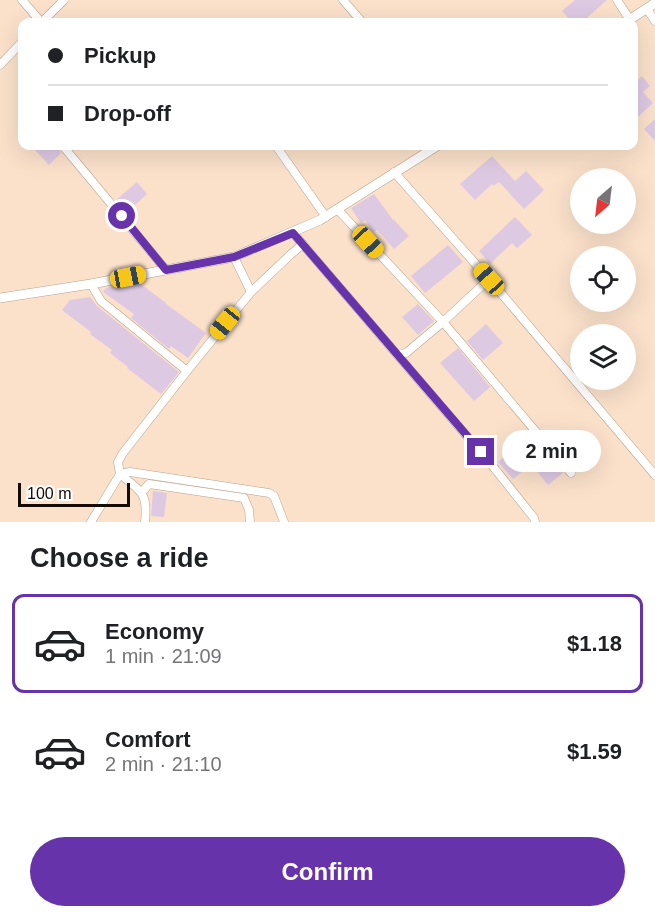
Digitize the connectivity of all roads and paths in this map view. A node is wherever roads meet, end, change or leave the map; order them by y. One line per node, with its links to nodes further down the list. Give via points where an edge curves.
1 (22, 0): 7 (street)
2 (64, 0): 8 (street)
3 (343, 0): 9 (street)
4 (617, 0): 10 (street)
5 (655, 3): 6 (main road)
6 (646, 9): 11 (main road); 12 (street)
7 (38, 18)
8 (46, 18)
9 (359, 18)
10 (626, 18)
11 (632, 18)
12 (655, 21)
13 (18, 46): 14 (street)
14 (0, 65)
15 (66, 150): 24 (street)
16 (279, 150): 20 (street)
17 (430, 150): 18 (main road)
18 (394, 172): 19 (main road); 25 (street)
19 (338, 210): 20 (main road); 29 (street)
20 (326, 217): 21 (main road)
21 (293, 233): 22 (street); 23 (main road)
22 (303, 244): 27 (street); 30 (street)
23 (234, 257): 24 (main road); 27 (street)
24 (166, 270): 26 (main road)
25 (489, 279): 29 (street); 34 (street)
26 (91, 284): 28 (main road); 31 (street, via 101,301)
27 (251, 292): 31 (street)
28 (0, 298)
29 (443, 322): 30 (street, via 406,353); 32 (street)
30 (398, 355): 40 (street)
31 (186, 370): 33 (street, via 123,453 118,462)
32 (571, 473)
33 (120, 474): 35 (street); 36 (street); 39 (street, via 130,472 268,493 274,496)
34 (655, 475)
35 (142, 492): 37 (street, via 147,505); 38 (street, via 149,484 244,498)
36 (91, 522)
37 (145, 522)
38 (250, 522)
39 (284, 522)
40 (535, 522)

